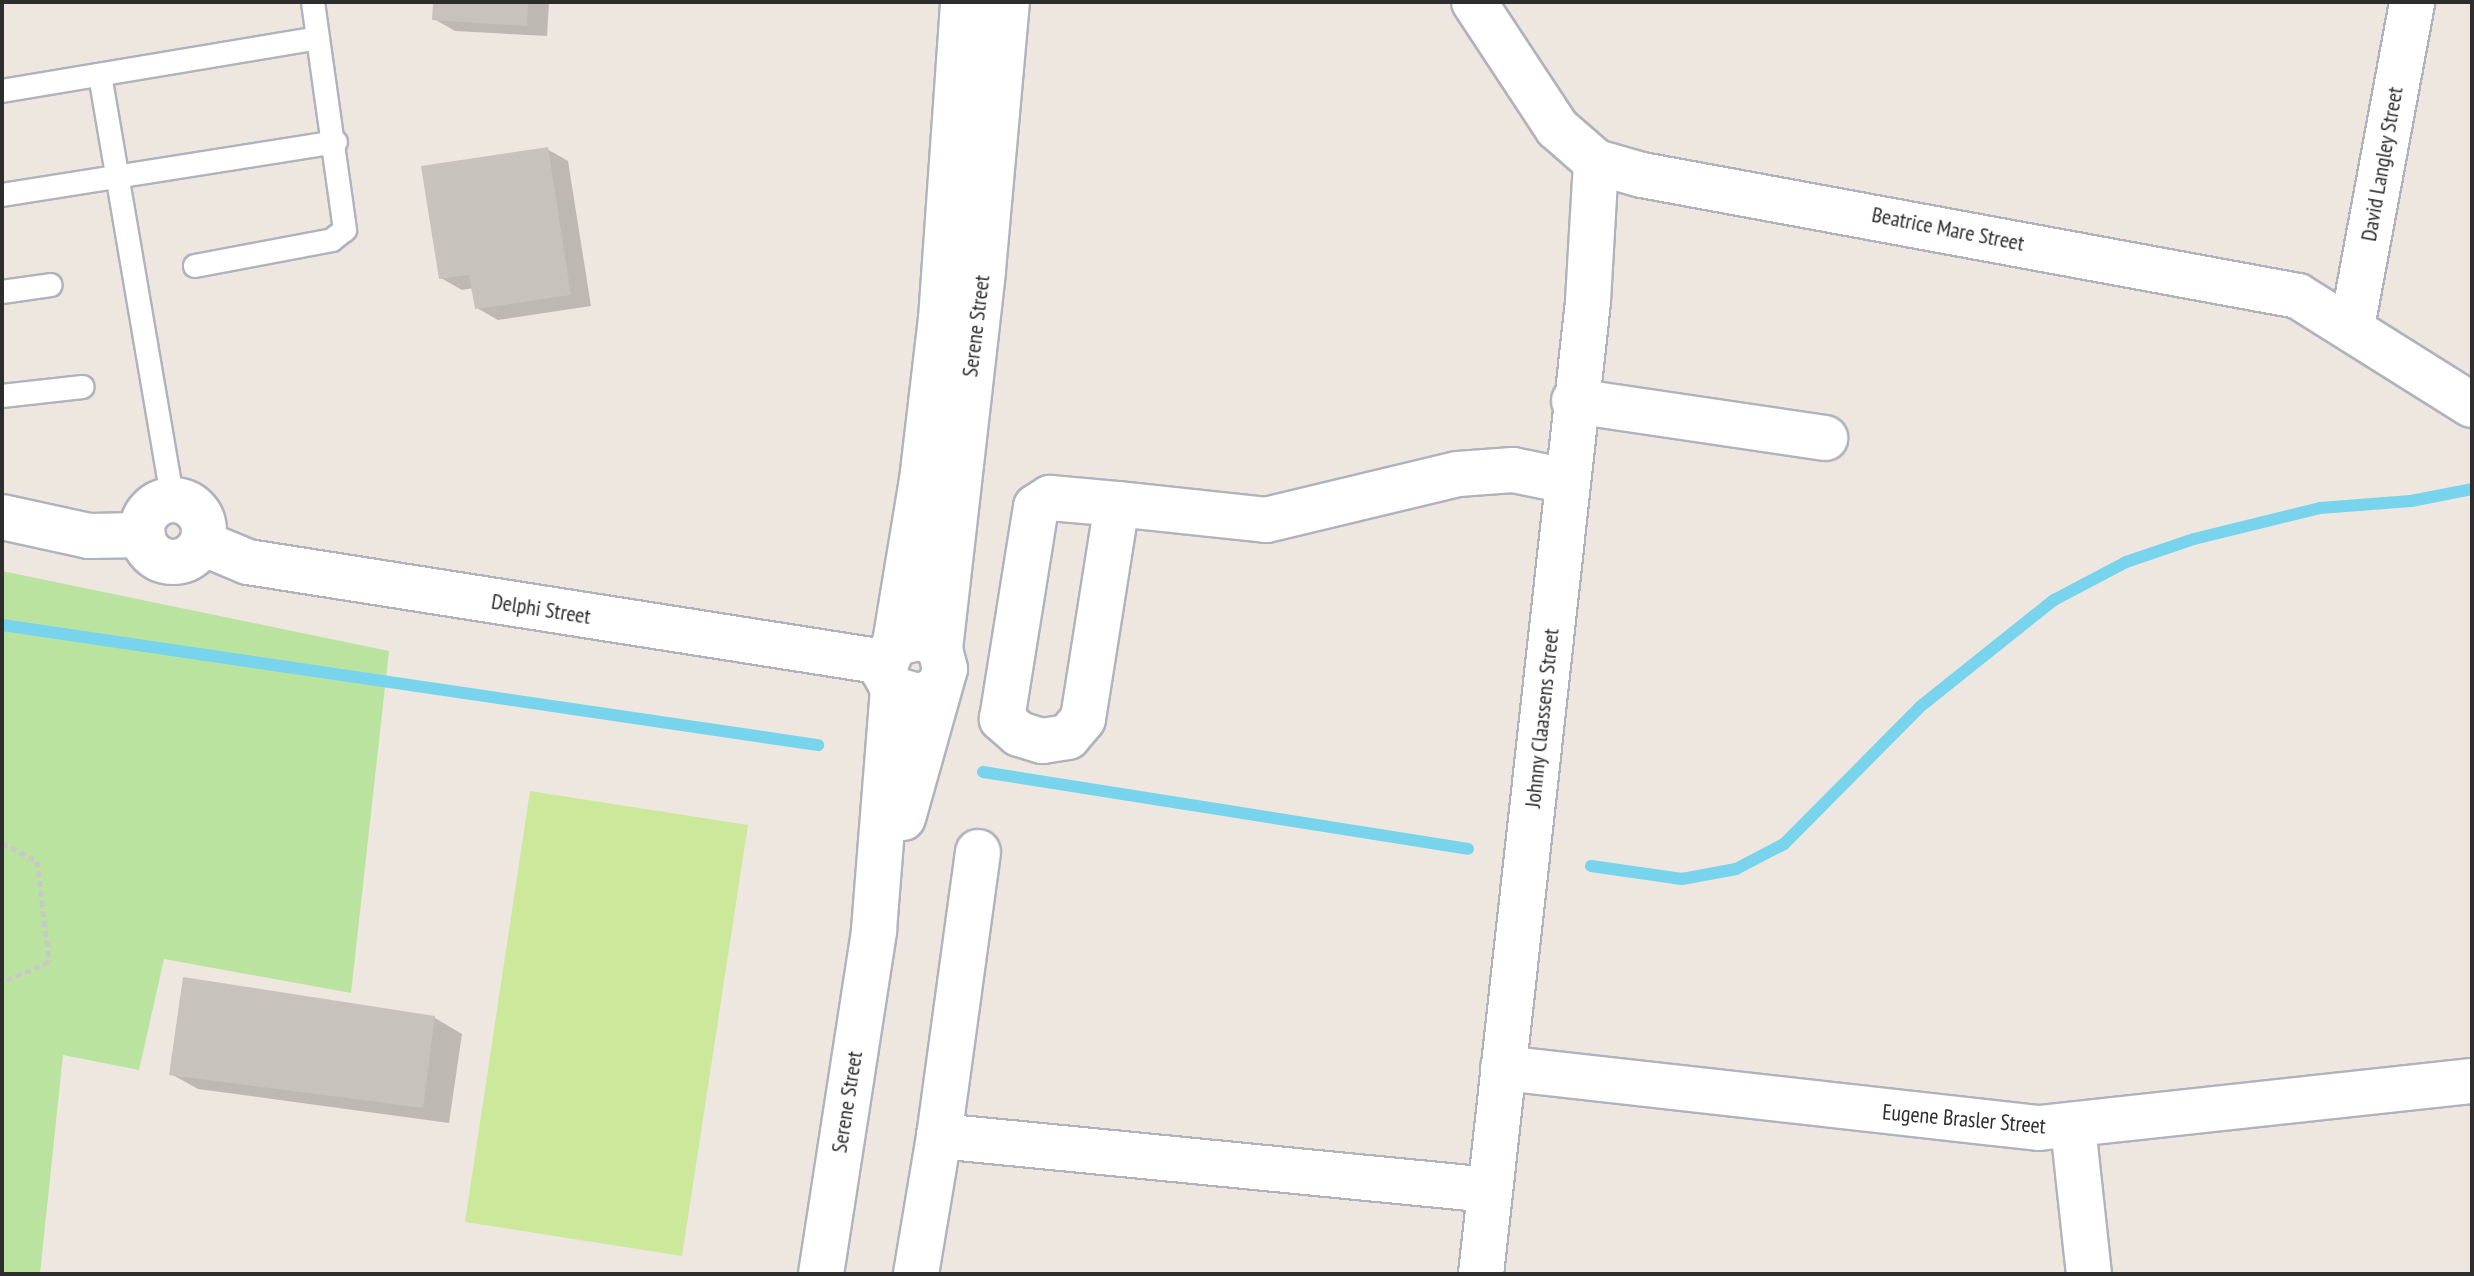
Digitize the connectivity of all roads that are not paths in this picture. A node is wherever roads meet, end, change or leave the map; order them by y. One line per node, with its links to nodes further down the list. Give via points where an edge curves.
1 (313, 2): 6 (lane)
2 (963, 2): 28 (street, Serene Street, via 941,319 922,480)
3 (1007, 2): 29 (street, Serene Street)
4 (1474, 2): 10 (street, Beatrice Mare Street, via 1557,128)
5 (2412, 2): 16 (street, David Langley Street)
6 (318, 38): 7 (lane); 9 (lane)
7 (100, 75): 8 (lane); 11 (lane)
8 (2, 91)
9 (336, 142): 11 (lane); 13 (lane, via 347,214 341,235)
10 (1596, 162): 16 (street, Beatrice Mare Street, via 1642,175 2250,284 2298,296); 19 (street, Johnny Claassens Street, via 1591,274)
11 (114, 178): 12 (lane); 23 (lane)
12 (2, 195)
13 (195, 266)
14 (51, 285): 15 (lane)
15 (2, 292)
16 (2352, 327): 20 (street, Beatrice Mare Street)
17 (82, 387): 18 (lane)
18 (2, 396)
19 (1574, 401): 21 (street); 22 (street, Johnny Claassens Street)
20 (2472, 405)
21 (1825, 438)
22 (1567, 481): 24 (street, via 1513,470 1458,474 1266,520); 32 (street, Johnny Claassens Street)
23 (173, 500): 26 (street, via 147,515); 27 (street, via 199,514)
24 (1117, 504): 24 (street, via 1083,719 1068,737 1042,741 1019,734 1002,719 1036,507 1050,498)
25 (2, 517): 26 (street, via 89,536)
26 (143, 535): 27 (street, via 151,553 170,562 189,558)
27 (202, 543): 28 (street, Delphi Street, via 248,562)
28 (891, 664): 29 (street, via 914,635); 29 (street, via 910,697); 31 (street, Serene Street)
29 (939, 668): 31 (street, Serene Street)
30 (978, 852): 35 (street)
31 (874, 930): 37 (street, Serene Street)
32 (1503, 1068): 34 (street, Eugene Brasler Street, via 2018,1128); 36 (street, Johnny Claassens Street)
33 (2472, 1081): 34 (street, Eugene Brasler Street)
34 (2073, 1127): 40 (street)
35 (939, 1136): 36 (street); 38 (street)
36 (1490, 1190): 39 (street, Johnny Claassens Street)
37 (821, 1274)
38 (916, 1274)
39 (1481, 1274)
40 (2089, 1274)

